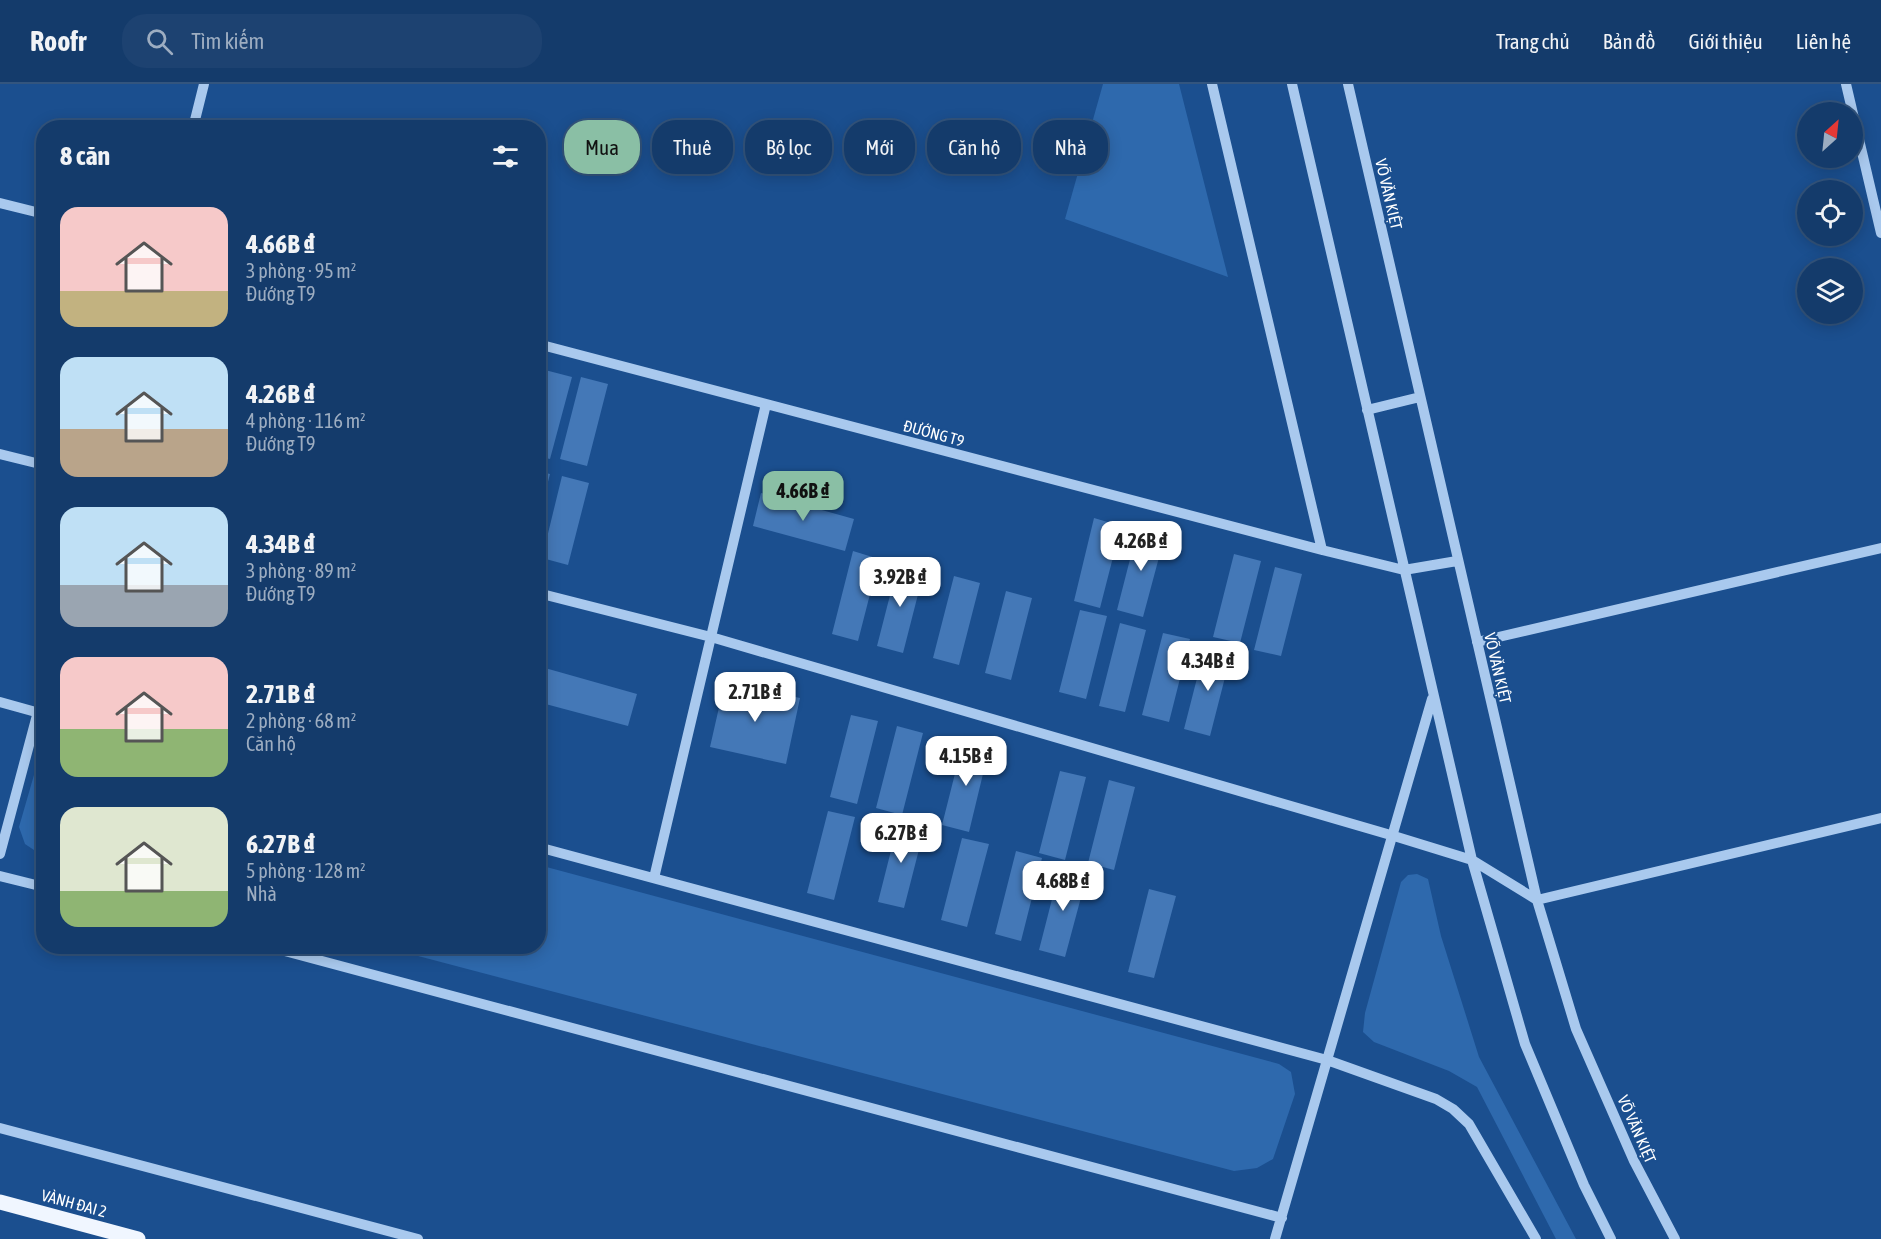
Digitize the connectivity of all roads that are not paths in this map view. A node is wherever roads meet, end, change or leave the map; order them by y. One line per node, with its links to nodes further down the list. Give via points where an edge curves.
1 (204, 84): 6 (street)
2 (1212, 84): 17 (street)
3 (1292, 84): 13 (street)
4 (1348, 84): 11 (street, VÕ VĂN KIỆT)
5 (1846, 84): 9 (street)
6 (194, 120)
7 (0, 203): 8 (street)
8 (36, 212)
9 (1881, 233)
10 (546, 346): 12 (street, ĐƯỚNG T9)
11 (1420, 397): 13 (street); 18 (street, VÕ VĂN KIỆT)
12 (766, 404): 17 (street, ĐƯỚNG T9); 21 (street)
13 (1367, 410): 19 (street)
14 (0, 454): 15 (street)
15 (36, 463)
16 (1881, 548): 22 (street)
17 (1322, 550): 19 (street, ĐƯỚNG T9)
18 (1457, 561): 19 (street); 22 (street, VÕ VĂN KIỆT)
19 (1404, 570): 23 (street)
20 (546, 595): 21 (street)
21 (711, 637): 28 (street); 33 (street)
22 (1477, 642): 35 (street, VÕ VĂN KIỆT)
23 (1433, 696): 28 (street); 31 (street)
24 (0, 702): 25 (street)
25 (36, 712)
26 (36, 727): 30 (street)
27 (1881, 818): 35 (street)
28 (1394, 836): 31 (street); 37 (street)
29 (546, 849): 33 (street)
30 (0, 854)
31 (1472, 860): 35 (street); 45 (street, via 1525,1044)
32 (0, 876): 34 (street)
33 (654, 878): 37 (street)
34 (36, 885)
35 (1537, 900): 46 (street, VÕ VĂN KIỆT, via 1576,1029 1634,1161)
36 (296, 954): 40 (street)
37 (1327, 1060): 40 (street); 44 (street, via 1436,1099 1453,1109 1469,1124)
38 (0, 1128): 42 (street)
39 (0, 1202): 41 (main road, VÀNH ĐAI 2)
40 (1282, 1218): 43 (street)
41 (138, 1239)
42 (418, 1239)
43 (1275, 1239)
44 (1536, 1239)
45 (1611, 1239)
46 (1675, 1239)

